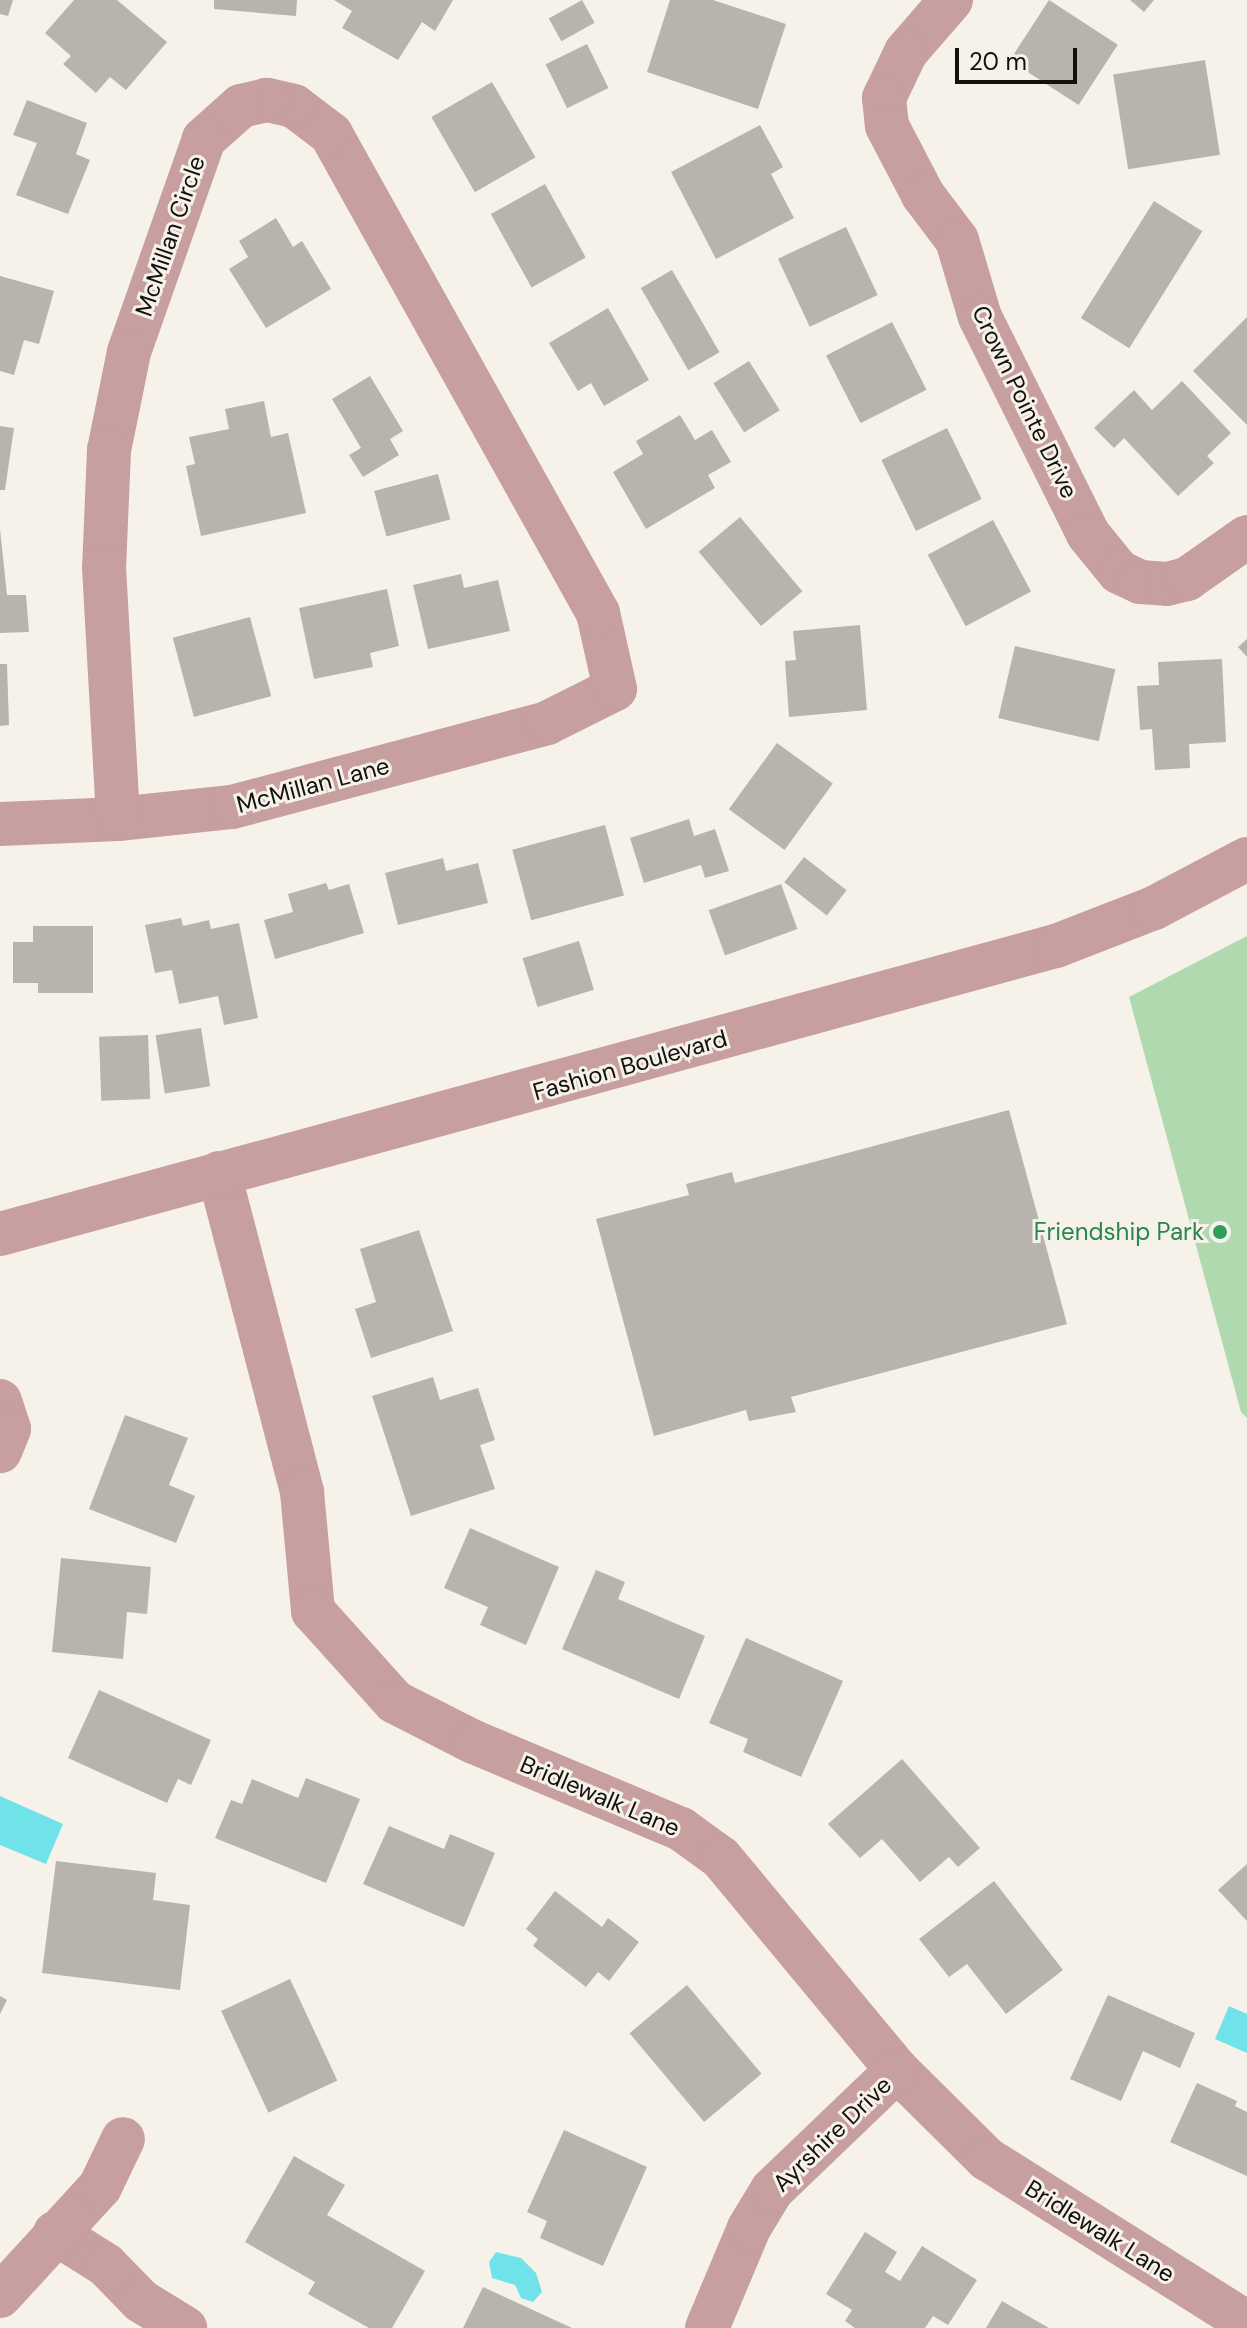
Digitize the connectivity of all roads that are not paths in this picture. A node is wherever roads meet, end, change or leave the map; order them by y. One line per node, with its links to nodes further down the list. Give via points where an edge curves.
1 (951, 0): 2 (street, Crown Pointe Drive, via 906,52 884,98 887,126 923,195 957,240 980,317 1088,534 1119,572 1140,582 1187,579)
2 (1247, 537)
3 (615, 689): 4 (street, McMillan Lane, via 547,723 232,807); 4 (street, McMillan Circle, via 598,613 331,134 294,106 267,100 241,106 222,118 199,154 129,352 109,450 104,567)
4 (118, 819): 5 (street, McMillan Lane)
5 (0, 824)
6 (1247, 859): 7 (street, Fashion Boulevard, via 1154,908 1056,946 493,1103)
7 (219, 1173): 8 (street, Fashion Boulevard); 11 (street, Bridlewalk Lane, via 302,1492 313,1611 395,1702 474,1742 681,1829 721,1858)
8 (0, 1234)
9 (0, 1401): 10 (street, via 9,1429)
10 (0, 1451)
11 (897, 2070): 15 (street, Bridlewalk Lane, via 987,2159); 17 (street, Ayrshire Drive, via 772,2190 749,2228)
12 (123, 2139): 13 (street, via 100,2187)
13 (55, 2233): 14 (street); 16 (street, via 106,2265 141,2301)
14 (0, 2296)
15 (1247, 2323)
16 (185, 2328)
17 (707, 2328)

